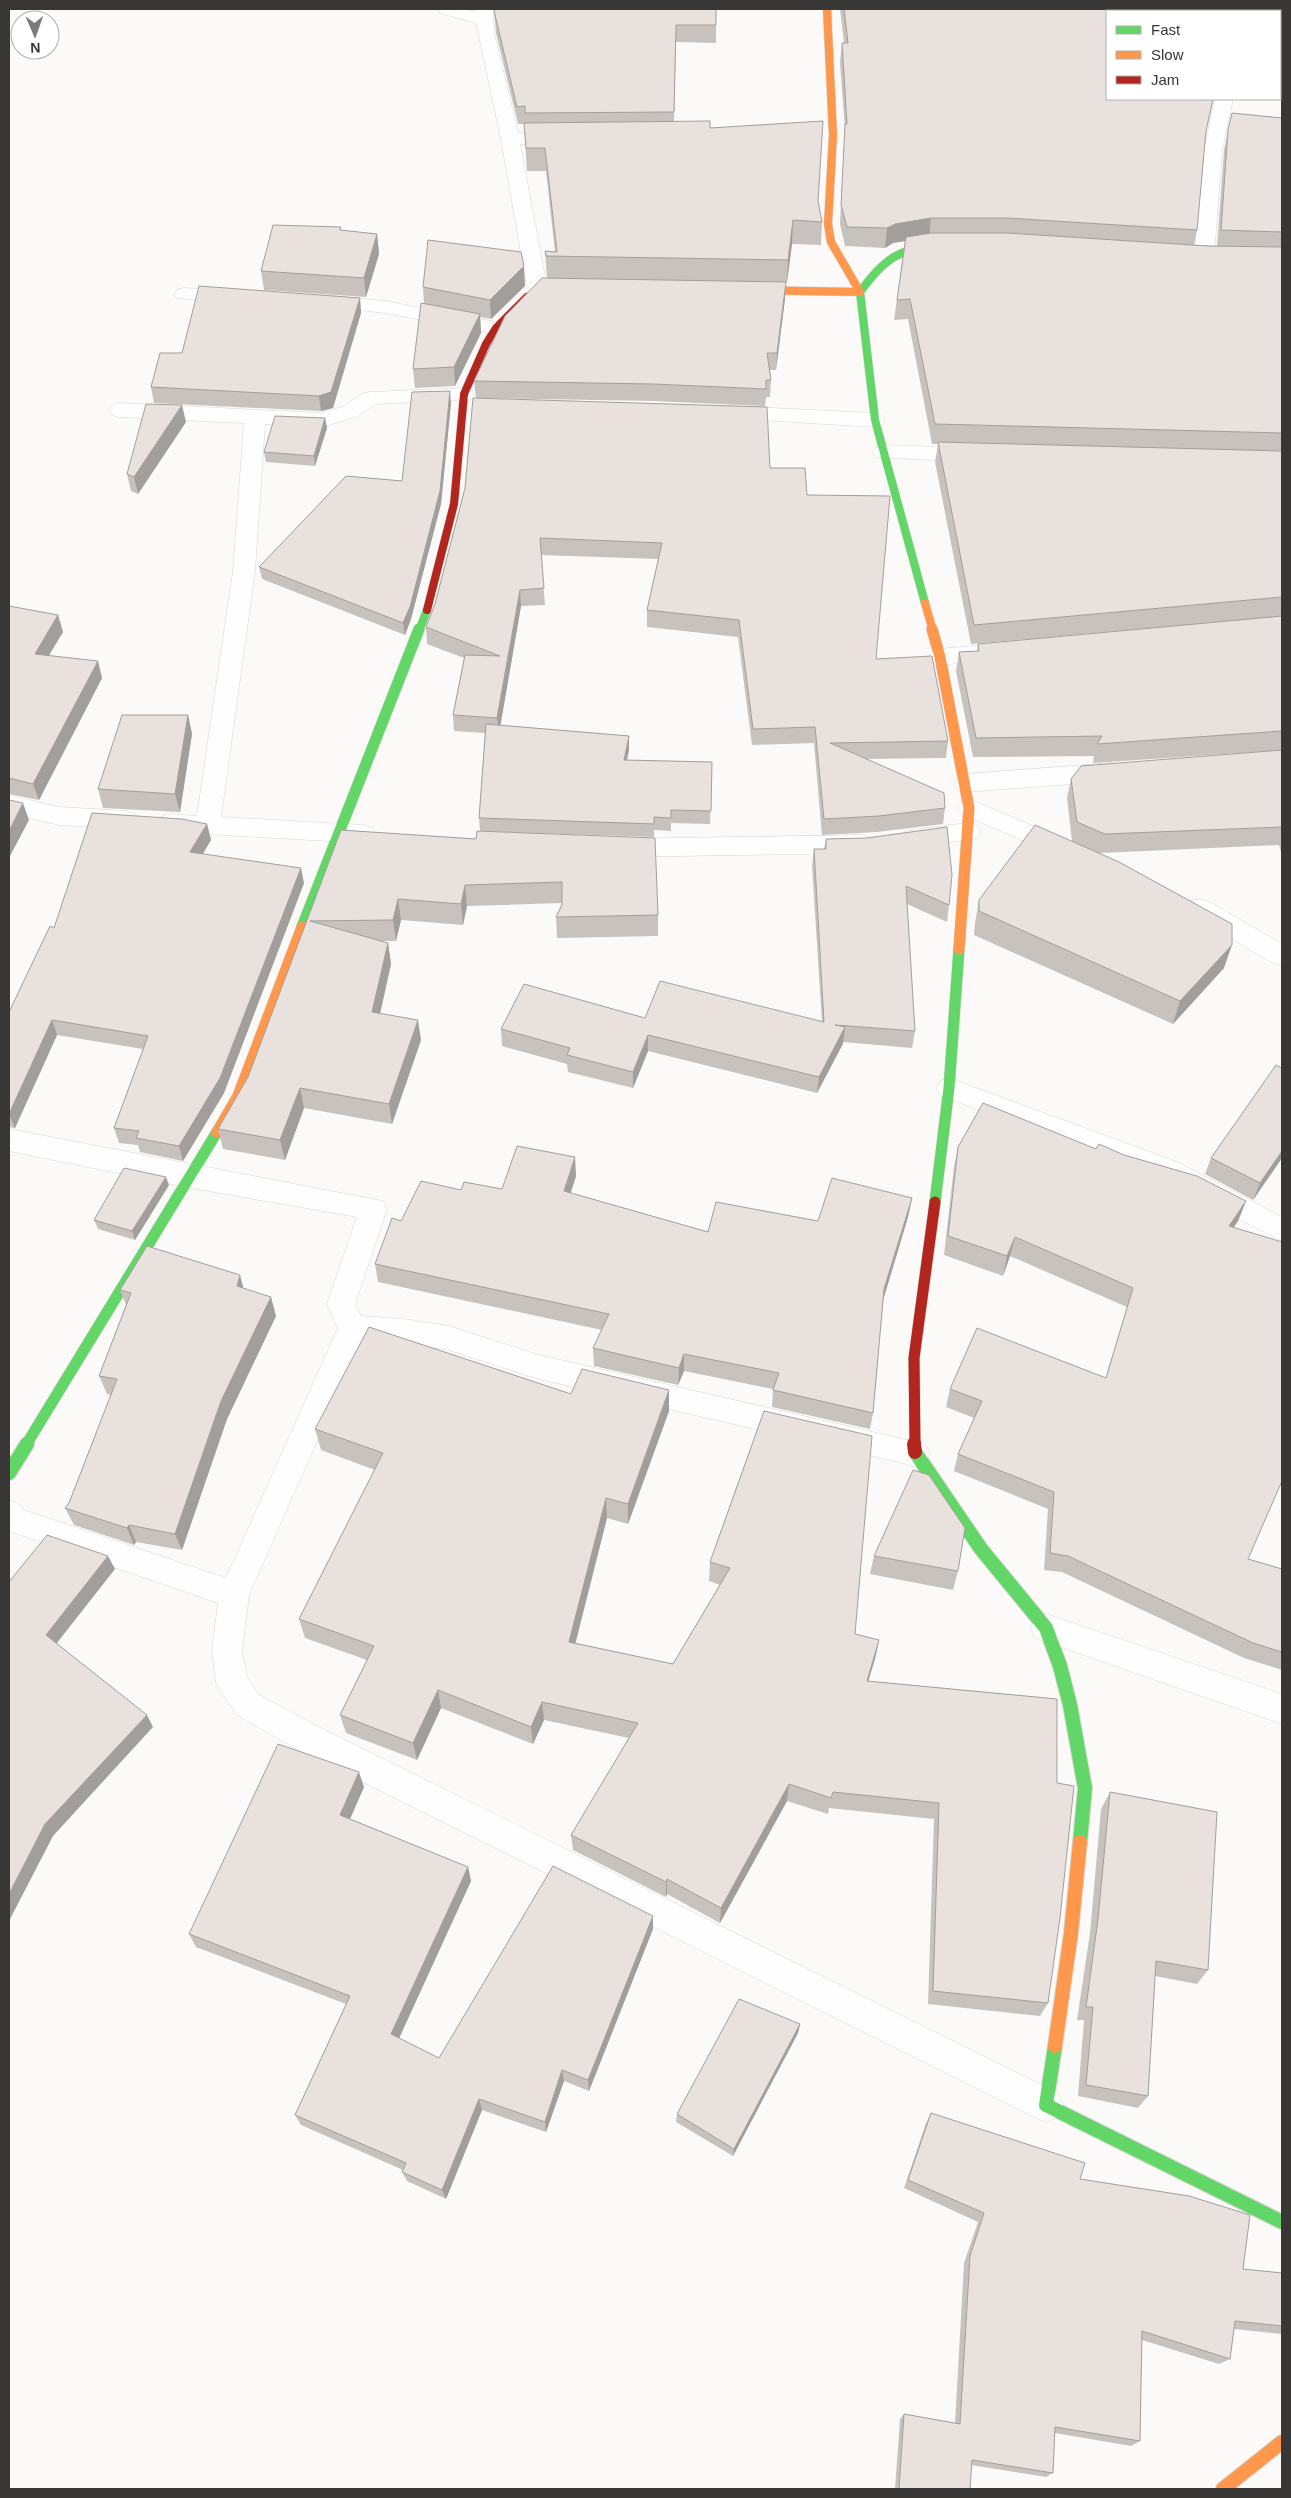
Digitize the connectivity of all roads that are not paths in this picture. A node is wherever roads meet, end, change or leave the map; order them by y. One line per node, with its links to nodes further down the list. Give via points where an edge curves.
1 (446, 9): 3 (street)
2 (827, 9): 6 (street)
3 (484, 15): 8 (street)
4 (1224, 100): 10 (street, via 1213,150)
5 (814, 135): 6 (street)
6 (833, 135): 13 (street, via 828,224 831,242)
7 (579, 138): 8 (street)
8 (510, 139): 11 (street)
9 (948, 245): 13 (street, via 900,249 884,259)
10 (1204, 258)
11 (542, 287): 17 (street)
12 (733, 290): 13 (street)
13 (860, 292): 22 (street)
14 (184, 294): 15 (street)
15 (252, 298)
16 (301, 300): 17 (street, via 385,307)
17 (496, 328): 18 (street, via 476,371)
18 (469, 402): 21 (street, via 371,398 349,412 322,420); 32 (street, via 454,504 424,620)
19 (119, 410): 21 (street)
20 (711, 412): 22 (street)
21 (255, 418): 31 (street, via 253,479)
22 (874, 420): 23 (street)
23 (883, 452): 24 (street); 26 (street)
24 (990, 455)
25 (1018, 650): 26 (street)
26 (940, 657): 28 (street)
27 (1134, 770): 28 (street)
28 (966, 783): 30 (street)
29 (9, 804): 31 (street, via 60,816)
30 (969, 808): 33 (street); 36 (street)
31 (208, 825): 32 (street)
32 (338, 832): 34 (street); 41 (street, via 238,1096)
33 (969, 832): 35 (street, via 865,844); 39 (street)
34 (388, 836)
35 (597, 848)
36 (1088, 859)
37 (1179, 899): 38 (street, via 1206,911)
38 (1282, 956)
39 (949, 1088): 42 (street, via 1168,1170); 44 (street, via 914,1367 912,1424)
40 (9, 1140): 41 (street)
41 (191, 1177): 43 (street, via 373,1209 341,1304); 45 (street)
42 (1282, 1230)
43 (352, 1328): 44 (street, via 449,1338 539,1367); 47 (street)
44 (915, 1453): 48 (street, via 980,1549)
45 (9, 1473)
46 (9, 1513): 47 (street, via 14,1520)
47 (234, 1595): 50 (street, via 227,1651 232,1682 248,1705 306,1737)
48 (1046, 1628): 49 (street); 50 (street, via 1070,1705 1085,1788 1071,1933)
49 (1282, 1709)
50 (1046, 2105): 51 (street)
51 (1282, 2222)
52 (1282, 2442): 53 (street)
53 (1223, 2489)

